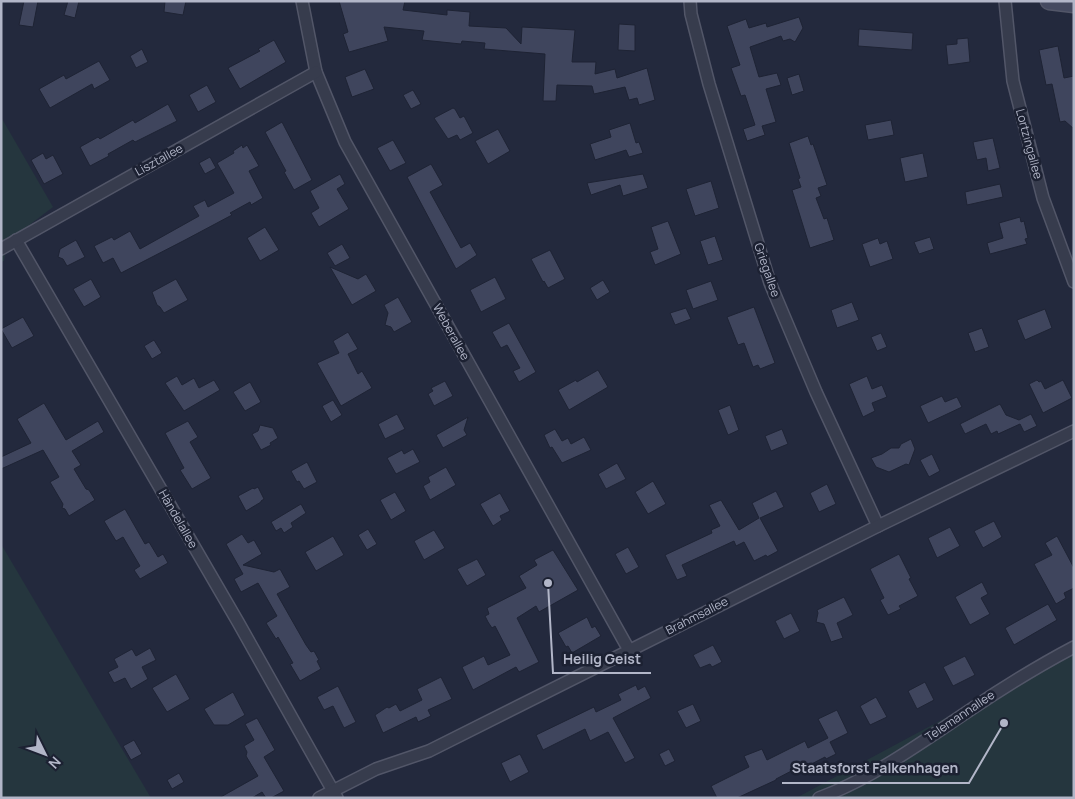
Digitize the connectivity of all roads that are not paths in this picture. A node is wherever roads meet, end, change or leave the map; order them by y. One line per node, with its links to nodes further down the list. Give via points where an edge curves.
1 (302, 1): 6 (street, Weberallee)
2 (690, 1): 11 (street, Griegallee, via 690,14 709,84 770,283)
3 (1005, 1): 9 (street, Lortzingallee, via 1013,81 1043,198)
4 (1049, 1): 5 (street)
5 (1074, 4)
6 (316, 72): 7 (street, Lisztallee); 13 (street, Weberallee, via 345,142)
7 (16, 240): 8 (street, Lisztallee); 14 (street, Händelallee)
8 (1, 249)
9 (1074, 282)
10 (1074, 431): 11 (street, Brahmsallee)
11 (878, 526): 13 (street, Brahmsallee)
12 (1074, 646): 16 (street, Telemannallee, via 1020,676 881,767)
13 (629, 650): 14 (street, Brahmsallee, via 429,751 376,769)
14 (335, 794): 15 (street, Brahmsallee)
15 (319, 798)
16 (819, 798)

